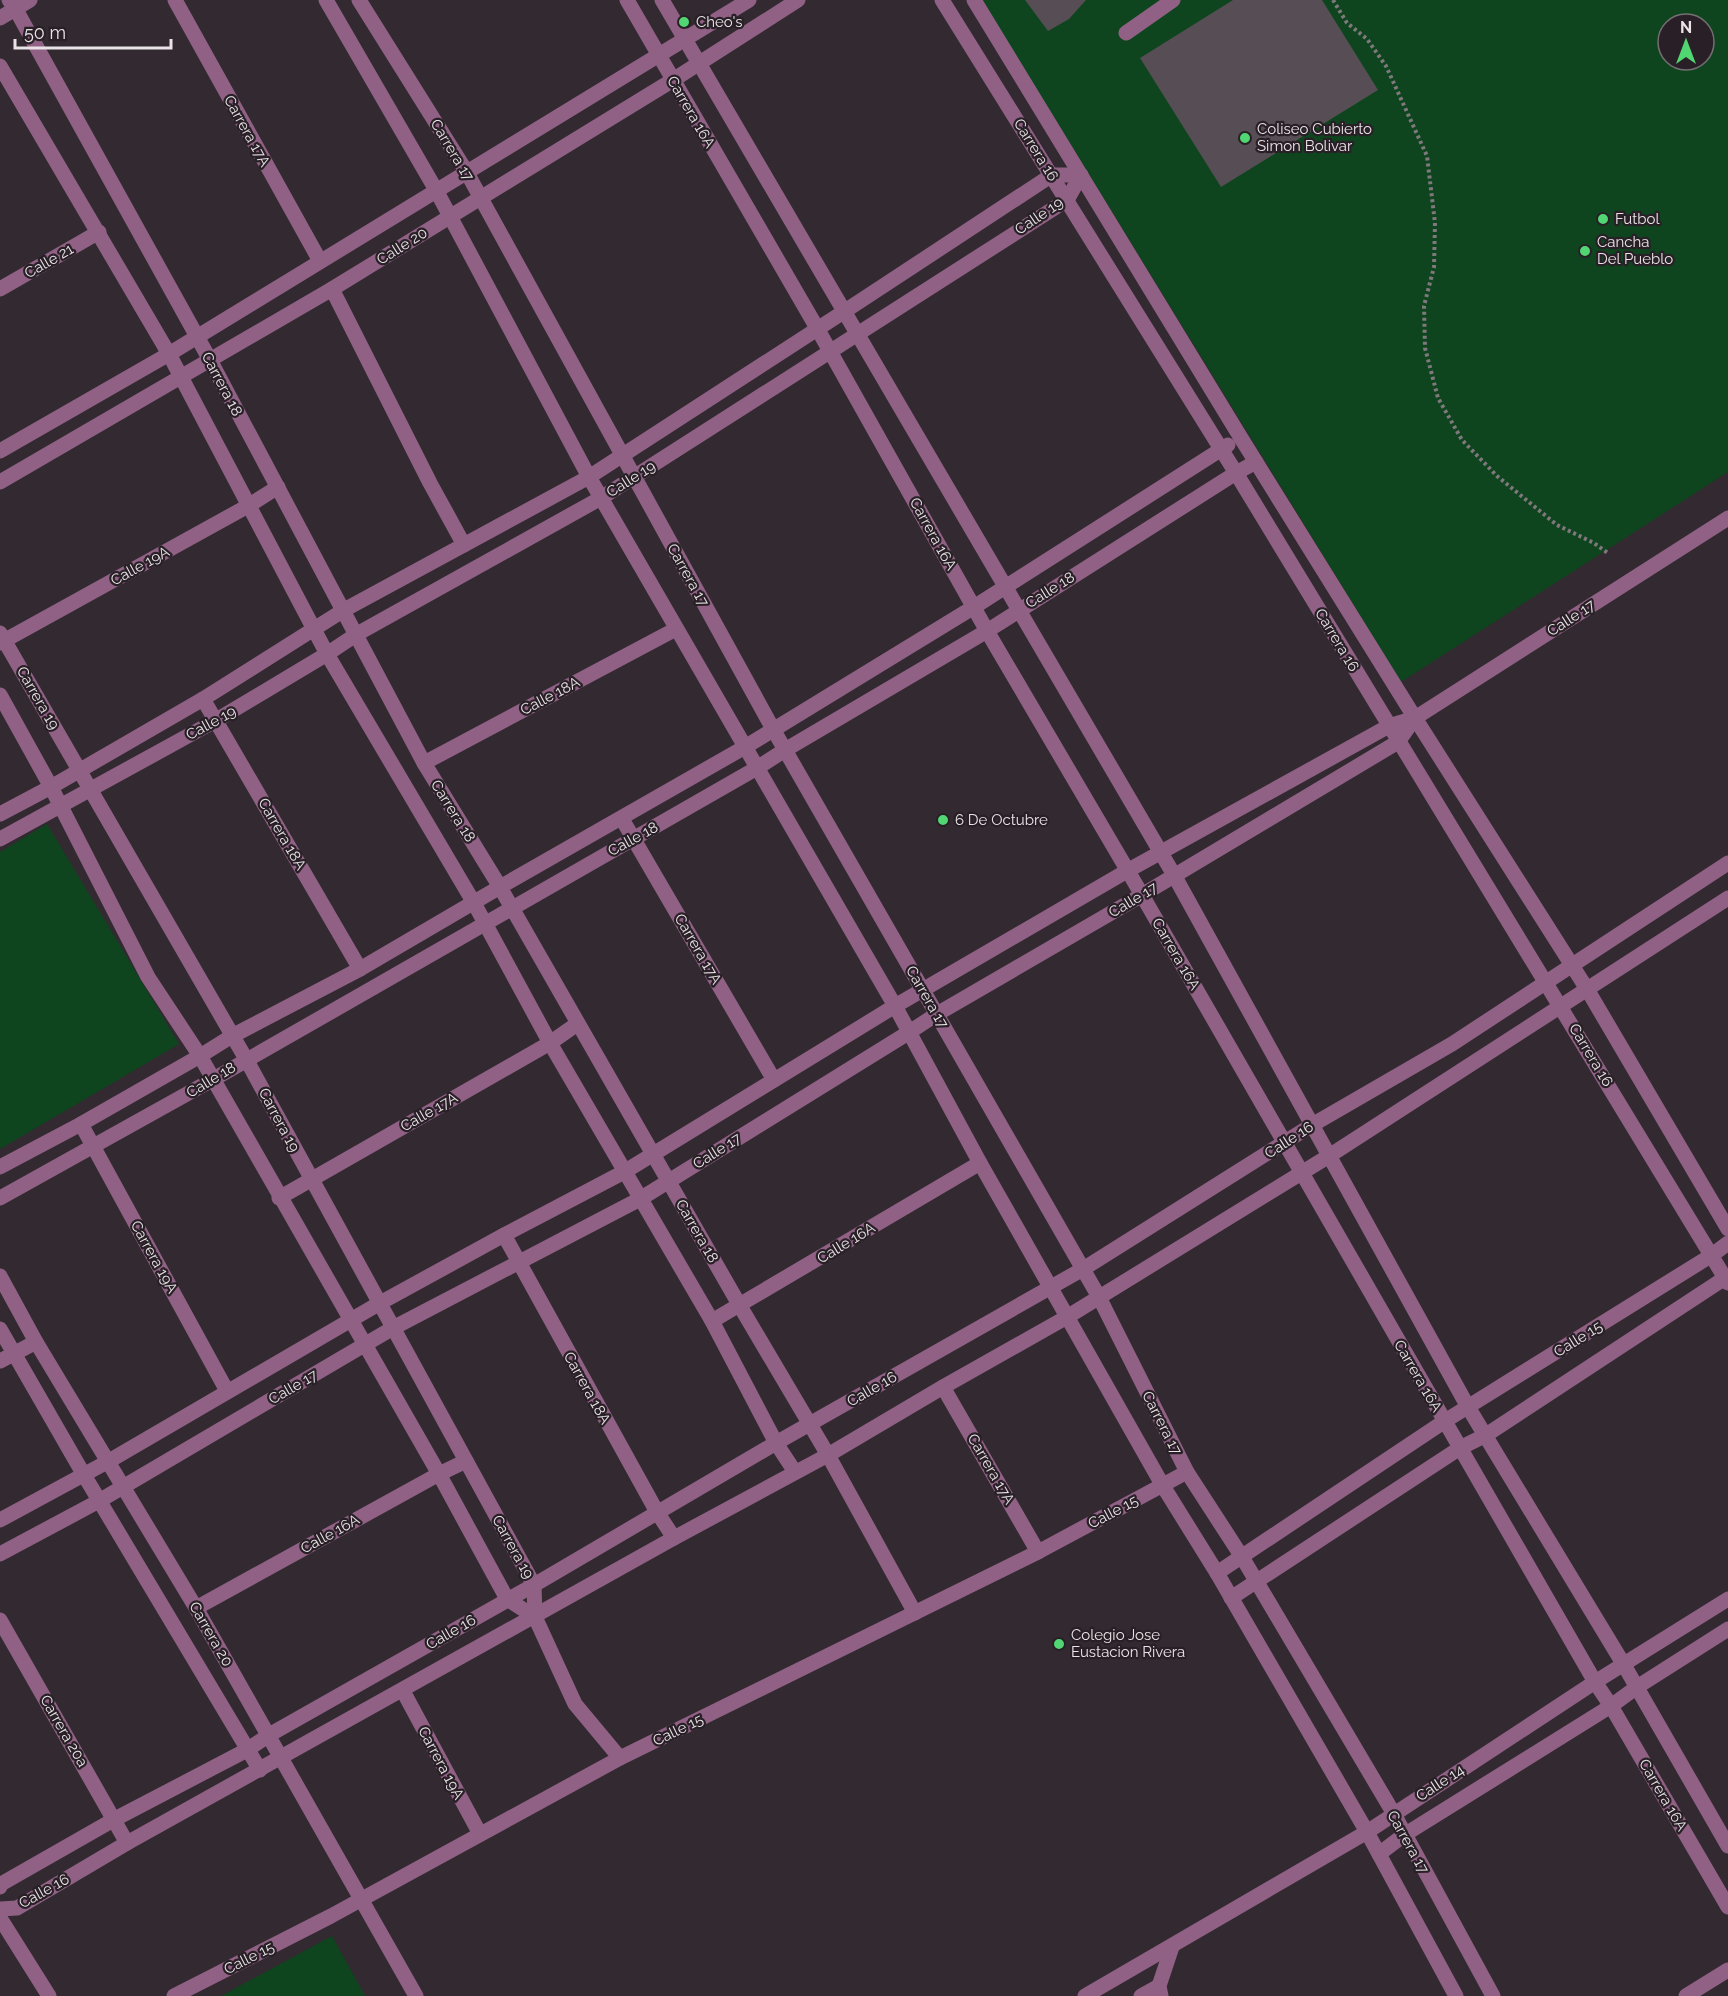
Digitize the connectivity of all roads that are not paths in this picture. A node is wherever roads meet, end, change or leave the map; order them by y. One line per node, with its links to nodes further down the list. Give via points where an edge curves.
1 (30, 0): 12 (street)
2 (175, 0): 28 (street, Carrera 17A)
3 (326, 0): 23 (street, Carrera 17)
4 (359, 0): 20 (street, Carrera 17)
5 (627, 0): 16 (street, Carrera 16A)
6 (662, 0): 15 (street, Carrera 16A)
7 (749, 0): 15 (street, Calle 20)
8 (798, 0): 17 (street, Calle 20)
9 (942, 0): 21 (street, Carrera 16)
10 (974, 0): 22 (street, Carrera 16)
11 (1173, 0): 14 (street)
12 (12, 4): 13 (street); 34 (street, Carrera 18)
13 (0, 18)
14 (1126, 33)
15 (684, 39): 16 (street, Calle 20); 17 (street, Carrera 16A)
16 (658, 54): 19 (street, Carrera 16A); 20 (street, Calle 20)
17 (698, 63): 19 (street, Calle 20); 31 (street, Carrera 16A)
18 (0, 66): 27 (street, Carrera 18)
19 (673, 80): 24 (street, Calle 20); 32 (street, Carrera 16A)
20 (466, 171): 23 (street, Calle 20); 24 (street, Carrera 17)
21 (1052, 175): 22 (street, Calle 19); 25 (street, Carrera 16); 31 (street, Calle 19)
22 (1081, 175): 25 (street, Calle 19); 39 (street, Carrera 16)
23 (436, 190): 26 (street, Carrera 17); 28 (street, Calle 20)
24 (480, 198): 26 (street, Calle 20); 42 (street, Carrera 17)
25 (1067, 200): 33 (street, Calle 19); 40 (street, Carrera 16)
26 (450, 216): 30 (street, Calle 20); 45 (street, Carrera 17)
27 (99, 232): 29 (street, Calle 21); 36 (street, Carrera 18)
28 (320, 261): 34 (street, Calle 20)
29 (0, 289)
30 (332, 289): 37 (street, Calle 20); 52 (street)
31 (845, 311): 32 (street, Calle 19); 33 (street, Carrera 16A)
32 (817, 328): 35 (street, Carrera 16A); 42 (street, Calle 19)
33 (857, 332): 35 (street, Calle 19); 53 (street, Carrera 16A)
34 (196, 337): 36 (street, Calle 20); 37 (street, Carrera 18)
35 (830, 351): 46 (street, Calle 19); 54 (street, Carrera 16A)
36 (169, 354): 38 (street, Carrera 18); 41 (street, Calle 20)
37 (210, 360): 38 (street, Calle 20); 48 (street, Carrera 18)
38 (181, 377): 47 (street, Calle 20); 50 (street, Carrera 18)
39 (1241, 438): 40 (street, Calle 18); 43 (street, Carrera 16)
40 (1221, 449): 44 (street, Carrera 16); 53 (street, Calle 18)
41 (0, 451)
42 (621, 456): 45 (street, Calle 19); 46 (street, Carrera 17)
43 (1256, 462): 44 (street, Calle 18); 65 (street, Carrera 16)
44 (1236, 473): 55 (street, Calle 18); 67 (street, Carrera 16)
45 (589, 477): 49 (street, Carrera 17); 52 (street, Calle 19)
46 (634, 478): 49 (street, Calle 19); 68 (street, Carrera 17)
47 (0, 482)
48 (278, 487): 50 (street, Calle 19A); 56 (street, Carrera 18)
49 (601, 498): 57 (street, Carrera 17); 60 (street, Calle 19)
50 (248, 506): 58 (street, Carrera 18); 61 (street, Calle 19A)
51 (1728, 518): 65 (street, Calle 17)
52 (464, 545): 56 (street, Calle 19)
53 (1006, 585): 54 (street, Calle 18); 55 (street, Carrera 16A)
54 (974, 607): 59 (street, Carrera 16A); 68 (street, Calle 18)
55 (1020, 609): 59 (street, Calle 18); 82 (street, Carrera 16A)
56 (344, 610): 58 (street, Calle 19); 60 (street, Carrera 18)
57 (676, 629): 70 (street, Carrera 17); 72 (street, Calle 18A)
58 (314, 631): 62 (street, Carrera 18); 64 (street, Calle 19)
59 (987, 631): 71 (street, Calle 18); 84 (street, Carrera 16A)
60 (357, 634): 62 (street, Calle 19); 72 (street, Carrera 18)
61 (1, 639): 74 (street, Carrera 19)
62 (327, 654): 66 (street, Calle 19); 89 (street, Carrera 18)
63 (0, 695): 75 (street, Carrera 19)
64 (203, 699): 66 (street, Carrera 18A); 74 (street, Calle 19)
65 (1415, 718): 67 (street, Calle 17); 69 (street, Calle 17); 92 (street, Carrera 16)
66 (215, 721): 76 (street, Calle 19); 93 (street, Carrera 18A)
67 (1389, 726): 69 (street, Carrera 16); 82 (street, Calle 17)
68 (773, 729): 70 (street, Calle 18); 71 (street, Carrera 17)
69 (1398, 742): 85 (street, Calle 17); 94 (street, Carrera 16)
70 (745, 747): 73 (street, Carrera 17); 79 (street, Calle 18)
71 (785, 750): 73 (street, Calle 18); 96 (street, Carrera 17)
72 (424, 763): 86 (street, Carrera 18)
73 (758, 768): 81 (street, Calle 18); 97 (street, Carrera 17)
74 (80, 770): 75 (street, Calle 19); 76 (street, Carrera 19)
75 (51, 787): 77 (street, Carrera 19); 78 (street, Calle 19)
76 (91, 789): 77 (street, Calle 19); 102 (street, Carrera 19)
77 (60, 806): 80 (street, Calle 19); 104 (street, Carrera 19, via 148,977)
78 (0, 814)
79 (622, 819): 81 (street, Carrera 17A); 86 (street, Calle 18)
80 (0, 839)
81 (634, 839): 90 (street, Calle 18); 107 (street, Carrera 17A)
82 (1160, 851): 84 (street, Calle 17); 85 (street, Carrera 16A)
83 (1728, 863): 92 (street, Calle 16)
84 (1127, 871): 87 (street, Carrera 16A); 96 (street, Calle 17)
85 (1174, 875): 87 (street, Calle 17); 109 (street, Carrera 16A)
86 (500, 887): 89 (street, Calle 18); 90 (street, Carrera 18)
87 (1142, 895): 99 (street, Calle 17); 110 (street, Carrera 16A)
88 (1728, 898): 95 (street, Calle 16)
89 (474, 903): 91 (street, Carrera 18); 93 (street, Calle 18)
90 (512, 907): 91 (street, Calle 18); 100 (street, Carrera 18)
91 (485, 922): 103 (street, Carrera 18); 105 (street, Calle 18)
92 (1571, 965): 94 (street, Calle 16); 95 (street, Carrera 16)
93 (360, 969): 102 (street, Calle 18)
94 (1546, 983): 98 (street, Carrera 16); 109 (street, Calle 16, via 1452,1044)
95 (1587, 989): 98 (street, Calle 16); 123 (street, Carrera 16)
96 (923, 991): 97 (street, Calle 17); 99 (street, Carrera 17)
97 (895, 1006): 101 (street, Carrera 17); 107 (street, Calle 17)
98 (1561, 1006): 113 (street, Calle 16); 126 (street, Carrera 16)
99 (937, 1014): 101 (street, Calle 17); 128 (street, Carrera 17)
100 (578, 1024): 103 (street, Calle 17A); 112 (street, Carrera 18)
101 (909, 1033): 114 (street, Carrera 17); 119 (street, Calle 17)
102 (232, 1036): 104 (street, Calle 18); 105 (street, Carrera 19)
103 (550, 1043): 116 (street, Carrera 18); 118 (street, Calle 17A)
104 (200, 1056): 106 (street, Carrera 19); 108 (street, Calle 18)
105 (246, 1059): 106 (street, Calle 18); 118 (street, Carrera 19)
106 (212, 1080): 111 (street, Calle 18); 121 (street, Carrera 19)
107 (774, 1080): 112 (street, Calle 17)
108 (81, 1124): 111 (street, Carrera 19A); 115 (street, Calle 18)
109 (1312, 1125): 110 (street, Calle 16); 113 (street, Carrera 16A)
110 (1284, 1144): 117 (street, Carrera 16A); 128 (street, Calle 16)
111 (94, 1146): 120 (street, Calle 18); 145 (street, Carrera 19A)
112 (654, 1154): 116 (street, Calle 17); 119 (street, Carrera 18)
113 (1329, 1156): 117 (street, Calle 16); 146 (street, Carrera 16A)
114 (980, 1163): 131 (street, Carrera 17); 134 (street, Calle 16A)
115 (0, 1167)
116 (624, 1172): 122 (street, Carrera 18); 124 (street, Calle 17)
117 (1301, 1173): 132 (street, Calle 16); 147 (street, Carrera 16A)
118 (311, 1179): 121 (street, Calle 17A); 133 (street, Carrera 19)
119 (669, 1180): 122 (street, Calle 17); 134 (street, Carrera 18)
120 (0, 1198)
121 (279, 1198): 136 (street, Carrera 19)
122 (640, 1199): 127 (street, Calle 17); 137 (street, Carrera 18)
123 (1728, 1229)
124 (504, 1235): 127 (street, Carrera 18A); 133 (street, Calle 17)
125 (1728, 1243): 126 (street, Calle 15)
126 (1712, 1256): 130 (street, Carrera 16); 146 (street, Calle 15)
127 (518, 1262): 138 (street, Calle 17); 162 (street, Carrera 18A)
128 (1083, 1269): 131 (street, Calle 16); 132 (street, Carrera 17)
129 (0, 1276): 140 (street, Carrera 20)
130 (1727, 1279): 149 (street, Calle 15)
131 (1050, 1287): 135 (street, Carrera 17); 148 (street, Calle 16)
132 (1099, 1296): 135 (street, Calle 16); 156 (street, Carrera 17)
133 (380, 1303): 136 (street, Calle 17); 138 (street, Carrera 19)
134 (740, 1306): 137 (street, Calle 16A); 148 (street, Carrera 18)
135 (1067, 1317): 144 (street, Calle 16); 160 (street, Carrera 17)
136 (351, 1321): 141 (street, Carrera 19); 145 (street, Calle 17)
137 (712, 1321): 150 (street, Carrera 18)
138 (393, 1328): 141 (street, Calle 17); 154 (street, Carrera 19)
139 (0, 1329): 142 (street, Carrera 20)
140 (36, 1342): 142 (street); 153 (street, Carrera 20)
141 (365, 1345): 158 (street, Carrera 19); 159 (street, Calle 17)
142 (14, 1353): 143 (street); 157 (street, Carrera 20)
143 (0, 1361)
144 (943, 1387): 152 (street, Calle 16); 165 (street, Carrera 17A)
145 (227, 1391): 153 (street, Calle 17)
146 (1468, 1407): 147 (street, Calle 15); 149 (street, Carrera 16A)
147 (1445, 1421): 151 (street, Carrera 16A); 167 (street, Calle 15)
148 (810, 1424): 150 (street, Calle 16); 152 (street, Carrera 18)
149 (1486, 1435): 151 (street, Calle 15); 179 (street, Carrera 16A)
150 (776, 1443): 155 (street, Carrera 18); 162 (street, Calle 16)
151 (1461, 1448): 169 (street, Calle 15); 180 (street, Carrera 16A)
152 (828, 1455): 155 (street, Calle 16); 175 (street, Carrera 18)
153 (109, 1461): 157 (street, Calle 17); 159 (street, Carrera 20)
154 (466, 1461): 158 (street, Calle 16A); 170 (street, Carrera 19)
155 (795, 1473): 164 (street, Calle 16)
156 (1187, 1473): 160 (street, Calle 15); 167 (street, Carrera 17)
157 (84, 1474): 161 (street, Carrera 20); 163 (street, Calle 17)
158 (439, 1474): 172 (street, Carrera 19); 174 (street, Calle 16A)
159 (124, 1486): 161 (street, Calle 17); 174 (street, Carrera 20)
160 (1163, 1486): 165 (street, Calle 15); 168 (street, Carrera 17)
161 (99, 1501): 166 (street, Calle 17); 185 (street, Carrera 20)
162 (657, 1512): 164 (street, Carrera 18A); 170 (street, Calle 16)
163 (0, 1520)
164 (674, 1538): 176 (street, Calle 16)
165 (1038, 1551): 175 (street, Calle 15)
166 (0, 1554)
167 (1242, 1557): 168 (street, Calle 15); 169 (street, Carrera 17)
168 (1217, 1573): 171 (street, Carrera 17)
169 (1256, 1581): 171 (street, Calle 15); 189 (street, Carrera 17)
170 (534, 1585): 172 (street, Calle 16); 176 (street, Carrera 19)
171 (1231, 1598): 191 (street, Carrera 17)
172 (507, 1599): 176 (street, Carrera 19); 184 (street, Calle 16)
173 (1728, 1599): 179 (street, Calle 14)
174 (196, 1608): 184 (street, Carrera 20)
175 (915, 1613): 187 (street, Calle 15)
176 (535, 1617): 182 (street, Calle 16); 187 (street, Carrera 19, via 575,1704)
177 (0, 1620): 190 (street, Carrera 20a)
178 (1728, 1629): 181 (street, Calle 14)
179 (1624, 1665): 180 (street, Calle 14); 181 (street, Carrera 16A)
180 (1595, 1682): 183 (street, Carrera 16A); 189 (street, Calle 14)
181 (1637, 1688): 183 (street, Calle 14); 195 (street, Carrera 16A)
182 (403, 1690): 186 (street, Calle 16); 192 (street, Carrera 19A)
183 (1611, 1706): 193 (street, Calle 14); 199 (street, Carrera 16A)
184 (268, 1735): 185 (street, Calle 16); 186 (street, Carrera 20)
185 (247, 1750): 188 (street, Carrera 20); 190 (street, Calle 16)
186 (282, 1758): 188 (street, Calle 16); 198 (street, Carrera 20)
187 (620, 1758): 192 (street, Calle 15)
188 (260, 1770): 194 (street, Calle 16)
189 (1394, 1814): 191 (street, Calle 14); 193 (street, Carrera 17)
190 (115, 1819): 194 (street, Carrera 20a); 197 (street, Calle 16)
191 (1367, 1832): 196 (street, Carrera 17); 202 (street, Calle 14)
192 (480, 1834): 198 (street, Calle 15)
193 (1404, 1835): 196 (street, Calle 14); 211 (street, Carrera 17)
194 (127, 1843): 200 (street, Calle 16, via 16,1908)
195 (1728, 1846)
196 (1379, 1854): 210 (street, Carrera 17)
197 (0, 1887)
198 (362, 1899): 206 (street, Calle 15); 207 (street, Carrera 20)
199 (1728, 1907)
200 (0, 1909)
201 (0, 1918): 205 (street)
202 (1172, 1947): 204 (street); 208 (street, Calle 14)
203 (1728, 1970): 212 (street)
204 (1160, 1991): 209 (street)
205 (49, 1996)
206 (174, 1996)
207 (416, 1996)
208 (1086, 1996)
209 (1141, 1996)
210 (1456, 1996)
211 (1492, 1996)
212 (1686, 1996)

